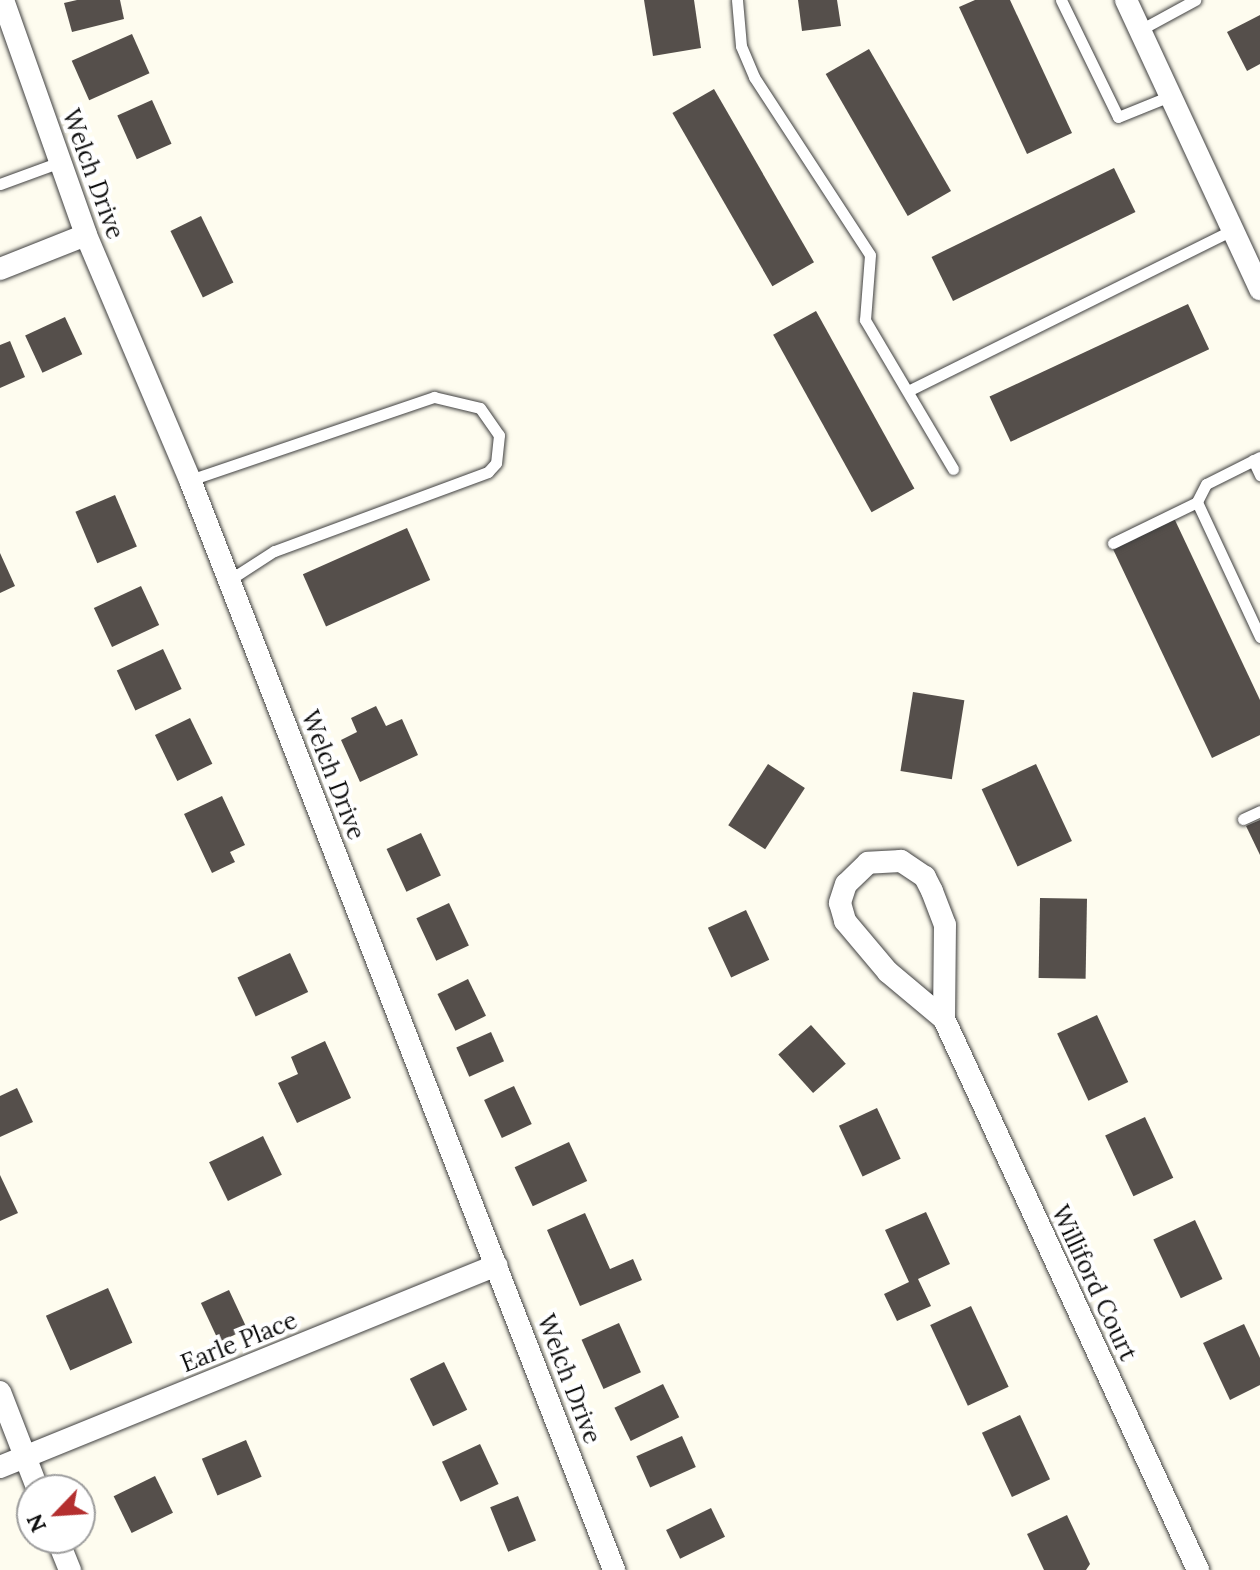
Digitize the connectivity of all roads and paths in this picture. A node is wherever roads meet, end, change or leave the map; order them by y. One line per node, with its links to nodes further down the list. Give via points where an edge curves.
1 (3, 0): 8 (street, Welch Drive)
2 (737, 0): 15 (lane, via 741,46 754,77 870,255 865,320)
3 (1061, 0): 7 (lane, via 1118,117)
4 (1126, 0): 6 (street)
5 (1195, 0): 6 (lane)
6 (1140, 30): 7 (street)
7 (1170, 96): 10 (street)
8 (60, 162): 9 (lane); 11 (street, Welch Drive)
9 (0, 184)
10 (1233, 230): 12 (street); 15 (lane)
11 (86, 235): 13 (street); 19 (street, Welch Drive)
12 (1254, 259): 14 (street)
13 (0, 269)
14 (1260, 289)
15 (908, 391): 17 (lane)
16 (1256, 458): 18 (lane); 20 (lane, via 1206,484)
17 (953, 469)
18 (1260, 475)
19 (190, 480): 22 (street, Welch Drive); 22 (lane, via 434,397 480,408 499,435 496,463 488,472 274,551)
20 (1197, 502): 21 (lane); 23 (lane)
21 (1113, 543)
22 (229, 580): 27 (street, Welch Drive)
23 (1260, 637)
24 (1260, 811): 25 (lane)
25 (1243, 819)
26 (944, 1019): 26 (street, Williford Court, via 888,972 845,921 840,903 846,884 868,863 901,861 925,877 932,891 945,925); 33 (street, Williford Court)
27 (497, 1265): 29 (street, Earle Place); 32 (street, Welch Drive)
28 (0, 1392): 29 (street)
29 (25, 1457): 30 (street, Earle Place); 31 (street)
30 (0, 1467)
31 (32, 1474)
32 (614, 1570)
33 (1198, 1570)

